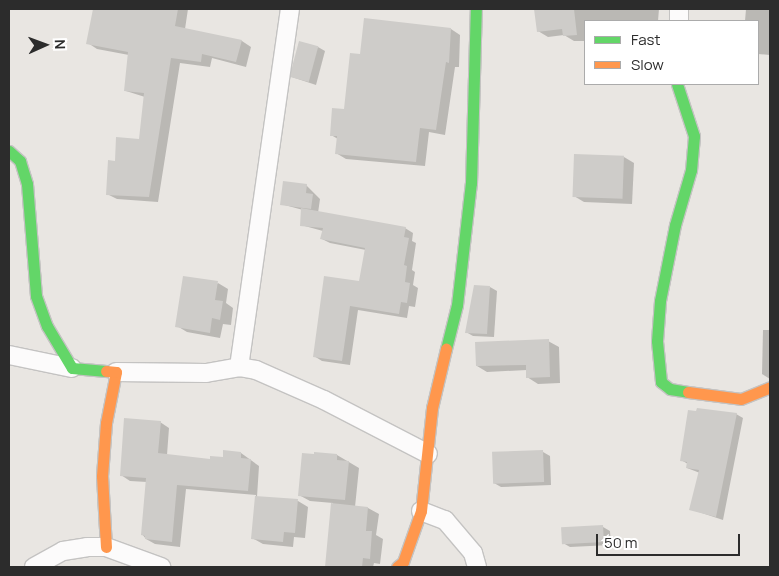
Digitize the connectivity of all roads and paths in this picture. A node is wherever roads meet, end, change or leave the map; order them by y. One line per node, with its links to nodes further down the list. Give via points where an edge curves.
1 (290, 9): 6 (street)
2 (476, 9): 10 (street, via 471,183 465,244 457,305 432,408)
3 (677, 85): 9 (street, via 694,136 691,170 675,225 660,301 657,341 661,382 670,389 722,398 741,399)
4 (9, 151): 7 (street, via 20,161 27,184 36,296 48,326)
5 (9, 355): 7 (street)
6 (239, 367): 8 (street, via 206,373); 10 (street, via 256,370 324,400)
7 (72, 368): 8 (street)
8 (116, 372): 12 (street, via 106,423 102,476)
9 (770, 388)
10 (428, 454): 11 (street)
11 (421, 511): 15 (street, via 403,562); 16 (street, via 445,520 473,553)
12 (106, 547): 13 (street, via 63,551); 14 (street)
13 (34, 567)
14 (161, 567)
15 (397, 567)
16 (477, 567)

